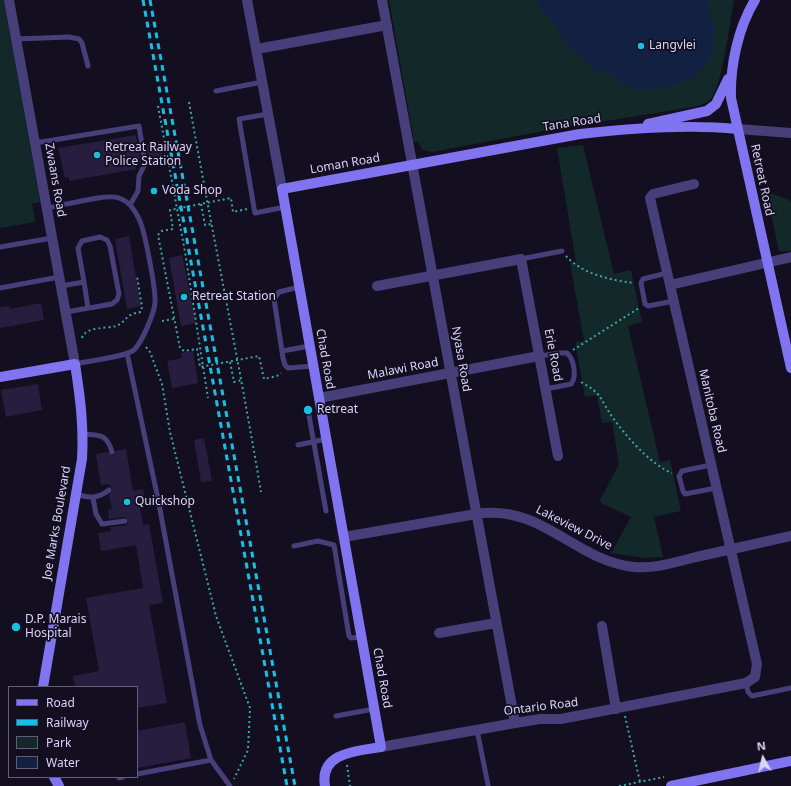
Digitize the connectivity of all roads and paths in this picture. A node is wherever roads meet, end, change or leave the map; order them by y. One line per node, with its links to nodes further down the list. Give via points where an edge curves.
1 (9, 0): 6 (street, Zwaans Road)
2 (247, 0): 7 (street, Chad Road)
3 (382, 0): 5 (street, Nyasa Road)
4 (754, 0): 8 (street, Retreat Road, via 743,23)
5 (387, 25): 7 (street); 19 (street, Nyasa Road)
6 (16, 40): 9 (lane, via 69,36 79,39); 18 (street, Zwaans Road)
7 (257, 49): 10 (street, Chad Road)
8 (734, 60): 15 (street, Retreat Road, via 731,98); 16 (street, via 723,94 710,110)
9 (88, 66)
10 (262, 82): 11 (lane); 14 (street, Chad Road)
11 (216, 91)
12 (189, 102): 27 (path)
13 (158, 106): 67 (path)
14 (268, 114): 21 (street, Chad Road); 26 (lane, via 239,119)
15 (738, 129): 16 (street, Tana Road, via 708,127); 17 (street); 33 (street, Retreat Road)
16 (614, 130): 19 (street, Tana Road, via 555,138)
17 (791, 133)
18 (35, 143): 23 (lane, via 139,126 146,164 139,176 138,191); 25 (street, Zwaans Road)
19 (412, 166): 21 (street, Loman Road); 35 (street, Nyasa Road)
20 (694, 184): 34 (street, Manitoba Road, via 650,196)
21 (282, 189): 24 (street, Chad Road)
22 (201, 204): 26 (path, via 231,198 234,212); 27 (path, via 205,225); 48 (path, via 170,210 174,229 161,231 158,235)
23 (130, 205): 25 (lane, via 118,197 107,197); 50 (lane, via 141,224 155,297 154,309)
24 (285, 207): 26 (lane, via 256,213); 42 (street, Chad Road)
25 (47, 208): 28 (street, Zwaans Road)
26 (254, 208)
27 (211, 224): 65 (path)
28 (52, 238): 29 (lane); 37 (street, Zwaans Road)
29 (0, 247)
30 (562, 251): 32 (lane); 39 (path, via 575,264 589,272 611,279)
31 (791, 257): 33 (street)
32 (521, 259): 35 (street); 56 (street, Erie Road)
33 (767, 263): 40 (street); 61 (street, Retreat Road)
34 (667, 273): 39 (lane, via 643,279); 40 (street, Manitoba Road)
35 (432, 275): 41 (street); 62 (street, Nyasa Road)
36 (137, 276): 51 (path, via 142,307 140,312 131,314 116,326 85,333)
37 (60, 282): 38 (lane); 43 (lane); 47 (street, Zwaans Road)
38 (84, 282): 46 (lane); 46 (lane, via 78,252 79,244 85,239 104,238 110,246 118,297 112,304)
39 (641, 283): 45 (lane)
40 (670, 285): 44 (street, Manitoba Road)
41 (376, 286)
42 (299, 287): 52 (street, Chad Road); 53 (lane, via 279,292 274,299)
43 (0, 288)
44 (674, 301): 45 (lane, via 650,306); 76 (street, Manitoba Road)
45 (646, 304): 55 (path)
46 (88, 308): 47 (lane)
47 (66, 312): 58 (street, Zwaans Road)
48 (174, 319): 49 (path); 57 (path, via 180,348 184,351 197,349 200,367)
49 (162, 321)
50 (141, 340): 54 (lane); 108 (path, via 150,352 162,384 170,432 216,616 250,708 248,750)
51 (82, 341)
52 (310, 346): 53 (lane); 59 (street, Chad Road)
53 (282, 351): 60 (lane)
54 (128, 353): 58 (lane); 104 (lane, via 200,725)
55 (569, 355): 56 (lane, via 560,352); 64 (lane)
56 (540, 356): 62 (street, Malawi Road); 66 (street, Erie Road)
57 (230, 361): 60 (path, via 260,356 264,379 277,376); 65 (path, via 234,382)
58 (75, 364): 63 (street); 70 (street, Joe Marks Boulevard)
59 (314, 366): 60 (lane); 68 (street, Chad Road)
60 (286, 368)
61 (791, 368)
62 (450, 373): 68 (street, Malawi Road); 84 (street, Nyasa Road)
63 (0, 377)
64 (574, 378): 66 (lane, via 568,385); 77 (path, via 598,393 614,420 651,459 668,472)
65 (242, 380): 80 (path)
66 (546, 390): 75 (street, Erie Road)
67 (208, 398)
68 (319, 398): 71 (street, Chad Road)
69 (308, 410): 72 (lane)
70 (84, 434): 74 (lane, via 103,436 110,443); 81 (street, Joe Marks Boulevard)
71 (326, 439): 72 (lane); 87 (street, Chad Road)
72 (314, 442): 73 (lane); 83 (lane)
73 (298, 445)
74 (112, 452)
75 (558, 456)
76 (711, 465): 77 (lane, via 682,472); 78 (street, Manitoba Road)
77 (680, 476): 78 (lane, via 685,494)
78 (716, 488): 89 (street, Manitoba Road)
79 (109, 490): 82 (lane)
80 (261, 492)
81 (75, 494): 82 (lane); 96 (street, Joe Marks Boulevard)
82 (94, 498): 85 (lane, via 96,514 102,524)
83 (326, 511)
84 (476, 514): 87 (street, Lakeview Drive); 89 (street, Lakeview Drive, via 499,512 518,515 607,560 634,567 664,565); 90 (street, Nyasa Road)
85 (125, 521)
86 (791, 536): 89 (street, Lakeview Drive)
87 (344, 537): 93 (street, Chad Road)
88 (294, 546): 93 (lane, via 318,541 334,545 349,636)
89 (731, 550): 94 (street, Manitoba Road, via 757,664 758,672)
90 (496, 623): 92 (street); 101 (street, Nyasa Road)
91 (602, 626): 98 (street)
92 (439, 633)
93 (361, 637): 99 (street, Chad Road)
94 (755, 678): 95 (street, Ontario Road)
95 (746, 683): 97 (lane, via 752,696); 98 (street, Ontario Road)
96 (43, 686)
97 (791, 688)
98 (620, 708): 101 (street, Ontario Road, via 561,719); 113 (path, via 640,782)
99 (374, 709): 100 (lane); 103 (street, Chad Road)
100 (336, 716)
101 (515, 723): 102 (street, Ontario Road)
102 (477, 730): 103 (street, Ontario Road); 109 (lane)
103 (381, 746): 111 (street, Ontario Road, via 338,756 325,770)
104 (211, 760): 107 (lane); 110 (lane)
105 (347, 760): 112 (path)
106 (791, 761): 114 (street)
107 (138, 774)
108 (234, 780)
109 (488, 784)
110 (230, 786)
111 (325, 786)
112 (350, 786)
113 (618, 786)
114 (671, 786)

